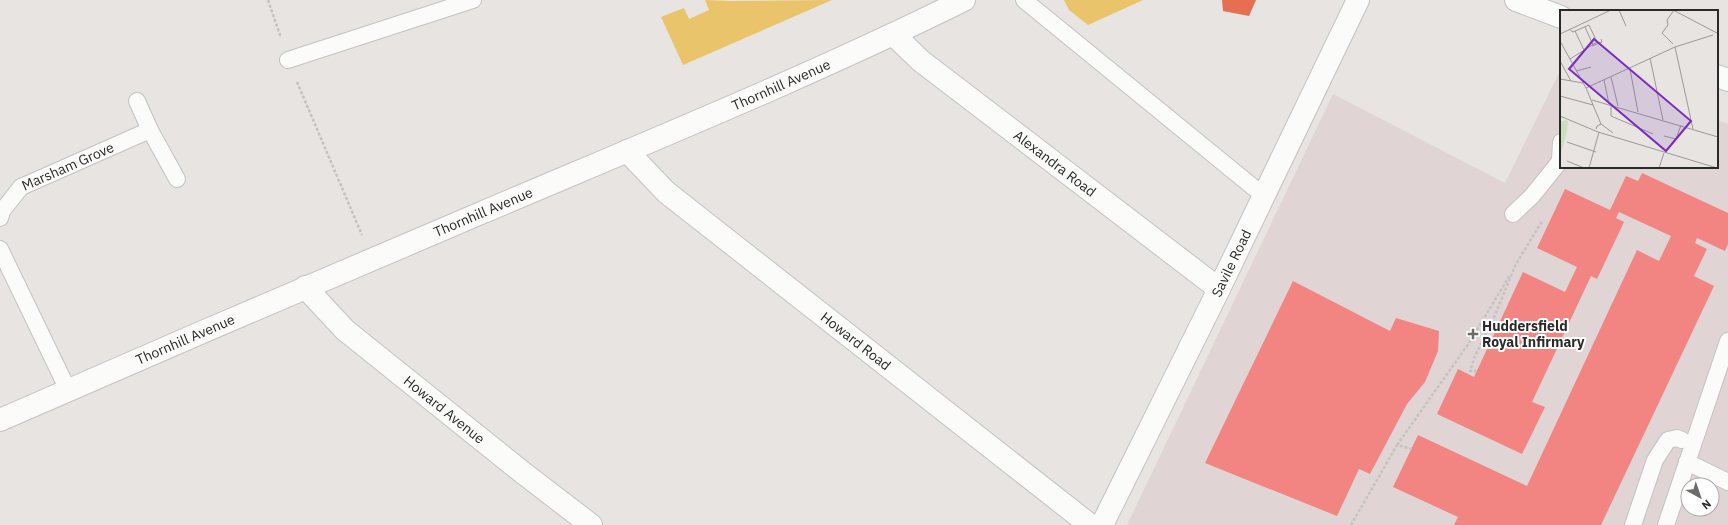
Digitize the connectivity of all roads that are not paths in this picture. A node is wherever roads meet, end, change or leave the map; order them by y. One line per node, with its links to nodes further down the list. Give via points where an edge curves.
1 (473, 0): 8 (lane)
2 (964, 0): 7 (street, Thornhill Avenue)
3 (1024, 0): 16 (lane)
4 (1358, 0): 16 (street, Savile Road)
5 (1516, 0): 6 (street)
6 (1560, 17)
7 (894, 35): 13 (street, Thornhill Avenue); 21 (street, Alexandra Road, via 921,60)
8 (288, 60)
9 (1718, 76): 10 (street)
10 (1728, 80)
11 (137, 100): 12 (lane)
12 (150, 130): 15 (lane); 18 (lane, Marsham Grove, via 21,187 2,211)
13 (627, 151): 20 (street, Thornhill Avenue); 29 (street, Howard Road, via 666,192)
14 (1560, 161): 17 (lane, via 1532,196)
15 (177, 179)
16 (1264, 196): 21 (street, Savile Road)
17 (1513, 214)
18 (0, 218)
19 (0, 249): 23 (lane)
20 (305, 287): 23 (street, Thornhill Avenue); 28 (street, Howard Avenue, via 345,330)
21 (1219, 289): 30 (street, Savile Road)
22 (1728, 341): 26 (lane)
23 (68, 390): 24 (street, Thornhill Avenue)
24 (0, 420)
25 (1682, 440): 31 (lane, via 1668,440 1655,460)
26 (1687, 462): 27 (lane); 32 (lane)
27 (1728, 482)
28 (591, 525)
29 (1090, 525)
30 (1102, 525)
31 (1633, 525)
32 (1666, 525)

